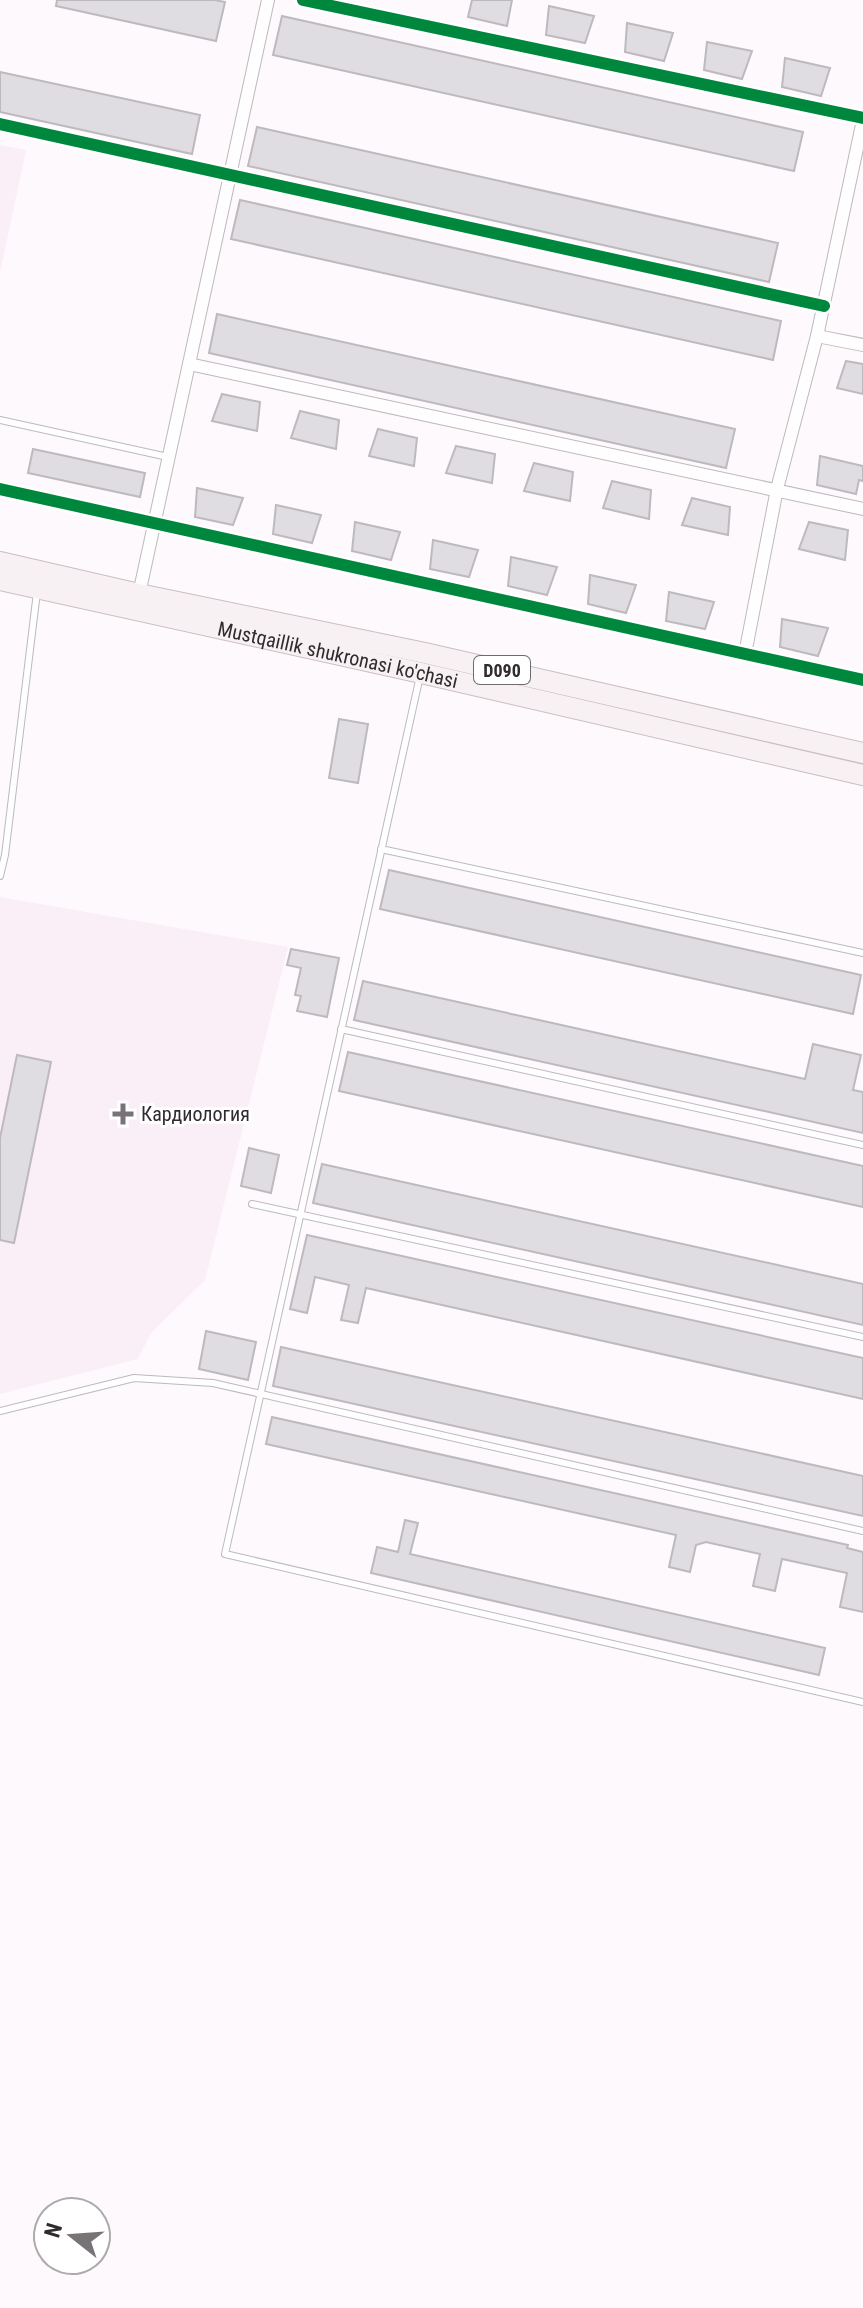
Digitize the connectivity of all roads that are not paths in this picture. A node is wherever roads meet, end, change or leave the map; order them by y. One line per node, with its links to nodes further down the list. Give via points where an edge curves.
1 (268, 0): 6 (street)
2 (303, 0): 3 (street)
3 (863, 119): 5 (street)
4 (0, 124): 6 (street)
5 (857, 174): 7 (street)
6 (229, 175): 7 (street); 10 (street)
7 (824, 306): 8 (street)
8 (817, 336): 9 (street); 14 (street)
9 (863, 345)
10 (189, 364): 12 (street); 14 (street)
11 (0, 420): 12 (lane)
12 (169, 457): 16 (street)
13 (0, 489): 16 (street)
14 (777, 489): 15 (street); 21 (street)
15 (863, 509)
16 (154, 523): 20 (street); 21 (street)
17 (0, 562): 20 (main road, Mustqaillik shukronasi ko'chasi / D090)
18 (0, 580): 19 (main road, Mustqaillik shukronasi ko'chasi / D090)
19 (37, 588): 22 (main road, Mustqaillik shukronasi ko'chasi / D090); 27 (lane)
20 (139, 594): 24 (main road, Mustqaillik shukronasi ko'chasi / D090)
21 (745, 654): 23 (street)
22 (421, 673): 25 (main road, Mustqaillik shukronasi ko'chasi / D090); 26 (lane)
23 (863, 680)
24 (863, 753)
25 (863, 775)
26 (381, 849): 29 (lane); 30 (lane)
27 (3, 854): 28 (lane)
28 (0, 876)
29 (863, 953)
30 (341, 1029): 31 (lane); 33 (lane)
31 (863, 1145)
32 (252, 1204): 33 (lane)
33 (302, 1214): 34 (lane); 35 (lane)
34 (863, 1337)
35 (262, 1395): 36 (lane, via 213,1383 134,1378); 37 (lane); 38 (lane, via 225,1554)
36 (0, 1411)
37 (863, 1531)
38 (863, 1702)

